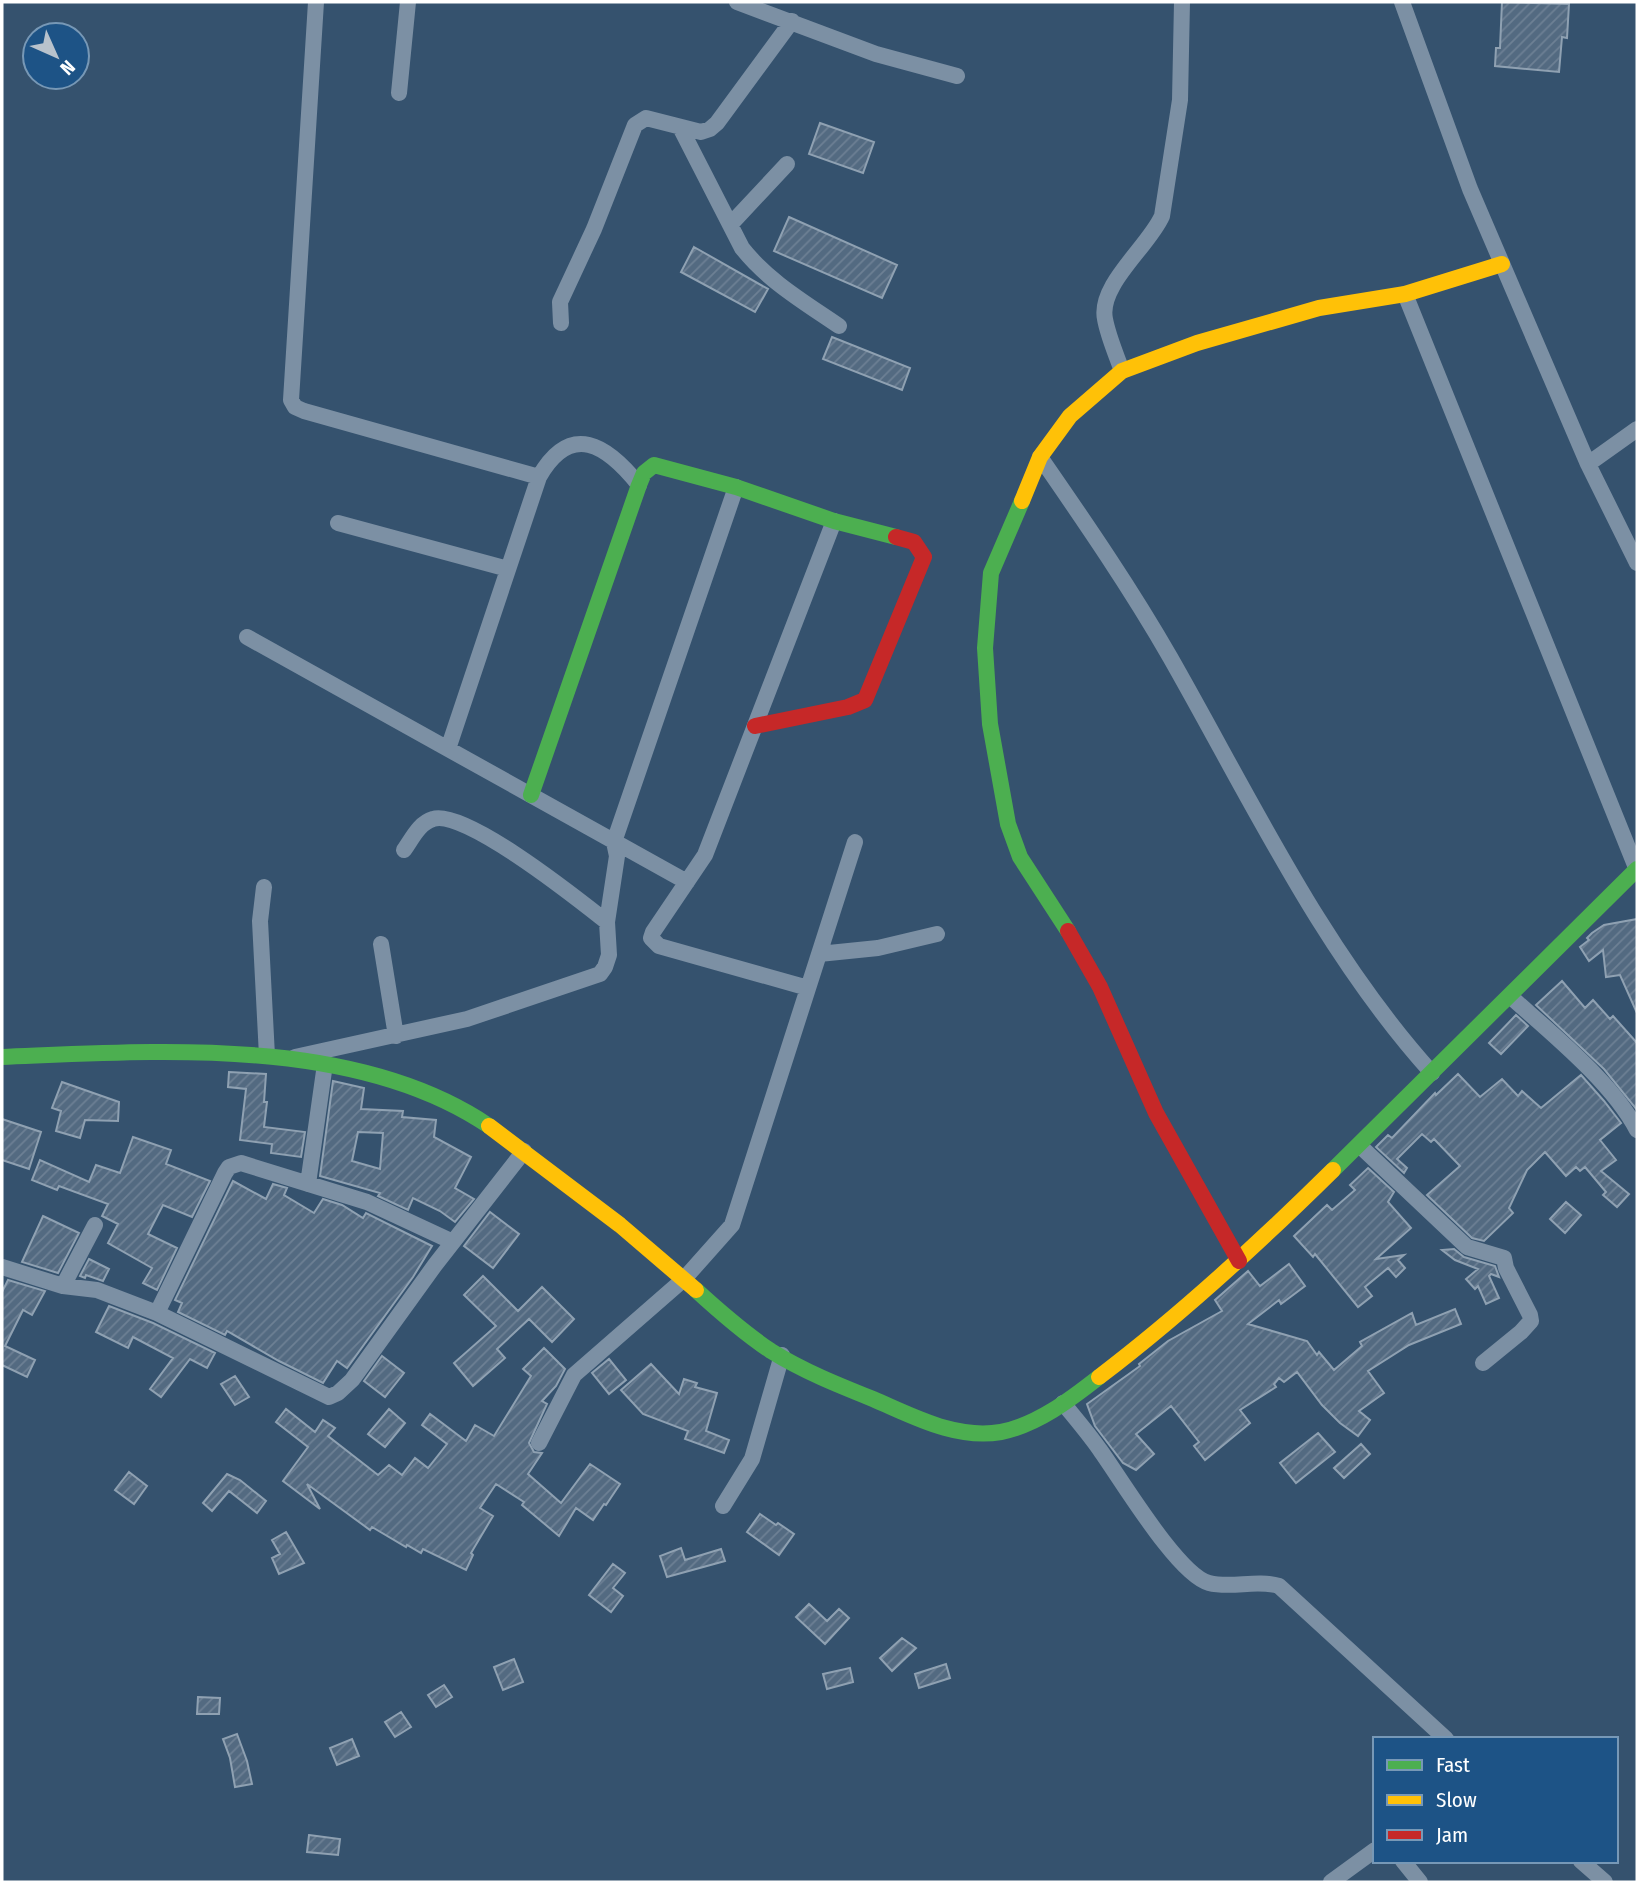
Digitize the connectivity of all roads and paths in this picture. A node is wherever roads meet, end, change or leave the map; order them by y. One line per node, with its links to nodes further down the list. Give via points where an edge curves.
1 (316, 2): 20 (street, via 291,400 304,411)
2 (408, 2): 8 (street)
3 (737, 2): 6 (street)
4 (1182, 2): 16 (street, via 1180,100 1162,216 1105,303 1104,317)
5 (1402, 2): 12 (street)
6 (792, 21): 7 (street, via 876,54); 9 (street, via 717,123 701,132)
7 (957, 76)
8 (398, 93)
9 (680, 127): 11 (street); 14 (street, via 646,118 635,125 560,302)
10 (787, 164): 11 (street)
11 (730, 225): 15 (street, via 742,248 764,273)
12 (1502, 264): 13 (street); 19 (street)
13 (1405, 294): 16 (street, via 1319,308 1198,343); 34 (street)
14 (561, 323)
15 (839, 326)
16 (1122, 371): 18 (street, via 1070,416)
17 (1637, 429): 19 (street)
18 (1041, 457): 48 (street, via 1168,653 1333,944 1395,1033); 55 (street, via 991,573 985,648 989,711 1008,824 1020,857 1100,987 1156,1113)
19 (1588, 464): 25 (street)
20 (539, 477): 21 (street, via 549,461 579,443 598,446); 26 (street)
21 (639, 485): 22 (street, via 648,468 661,465); 30 (street)
22 (736, 487): 23 (street); 31 (street)
23 (834, 521): 28 (street); 28 (street, via 914,542 924,557 923,564 865,700)
24 (338, 523): 26 (street)
25 (1637, 563)
26 (508, 569): 29 (street)
27 (247, 636): 29 (street)
28 (755, 726): 35 (street, via 705,855)
29 (447, 748): 30 (street)
30 (531, 795): 31 (street)
31 (614, 842): 35 (street); 37 (street, via 617,856)
32 (855, 842): 40 (street)
33 (404, 850): 37 (street, via 430,819 452,818 546,874)
34 (1637, 870): 42 (street)
35 (687, 882): 41 (street, via 653,932 654,942)
36 (264, 887): 44 (street, via 260,921)
37 (607, 922): 43 (street, via 609,955 600,974 467,1019)
38 (937, 934): 40 (street, via 878,948)
39 (381, 944): 43 (street)
40 (819, 954): 41 (street)
41 (808, 988): 57 (street, via 737,1213 725,1235)
42 (1511, 997): 48 (street); 49 (street, via 1579,1058)
43 (396, 1036): 46 (street)
44 (267, 1056): 45 (street, via 112,1053); 46 (street)
45 (2, 1057)
46 (288, 1058): 47 (street)
47 (325, 1064): 51 (street, via 431,1094); 52 (street)
48 (1432, 1073): 50 (street)
49 (1637, 1130)
50 (1359, 1145): 55 (street); 61 (street, via 1467,1247 1504,1258 1531,1321)
51 (524, 1151): 54 (street); 57 (street)
52 (309, 1184): 54 (street, via 368,1202); 59 (street, via 241,1163 229,1167)
53 (94, 1225): 58 (street)
54 (453, 1242): 59 (street, via 352,1380 329,1397)
55 (1239, 1261): 62 (street)
56 (2, 1267): 58 (street)
57 (684, 1279): 60 (street, via 756,1341); 63 (street, via 574,1375)
58 (63, 1286): 59 (street, via 97,1290)
59 (157, 1313)
60 (782, 1355): 62 (street, via 820,1377 943,1429 994,1433 1018,1427); 64 (street, via 752,1459)
61 (1483, 1363)
62 (1063, 1404): 65 (street, via 1191,1574 1208,1583 1279,1586)
63 (539, 1443)
64 (723, 1506)
65 (1444, 1737)
66 (1373, 1851): 69 (street)
67 (1405, 1863): 70 (street)
68 (1583, 1863): 71 (street)
69 (1331, 1882)
70 (1420, 1882)
71 (1605, 1882)

